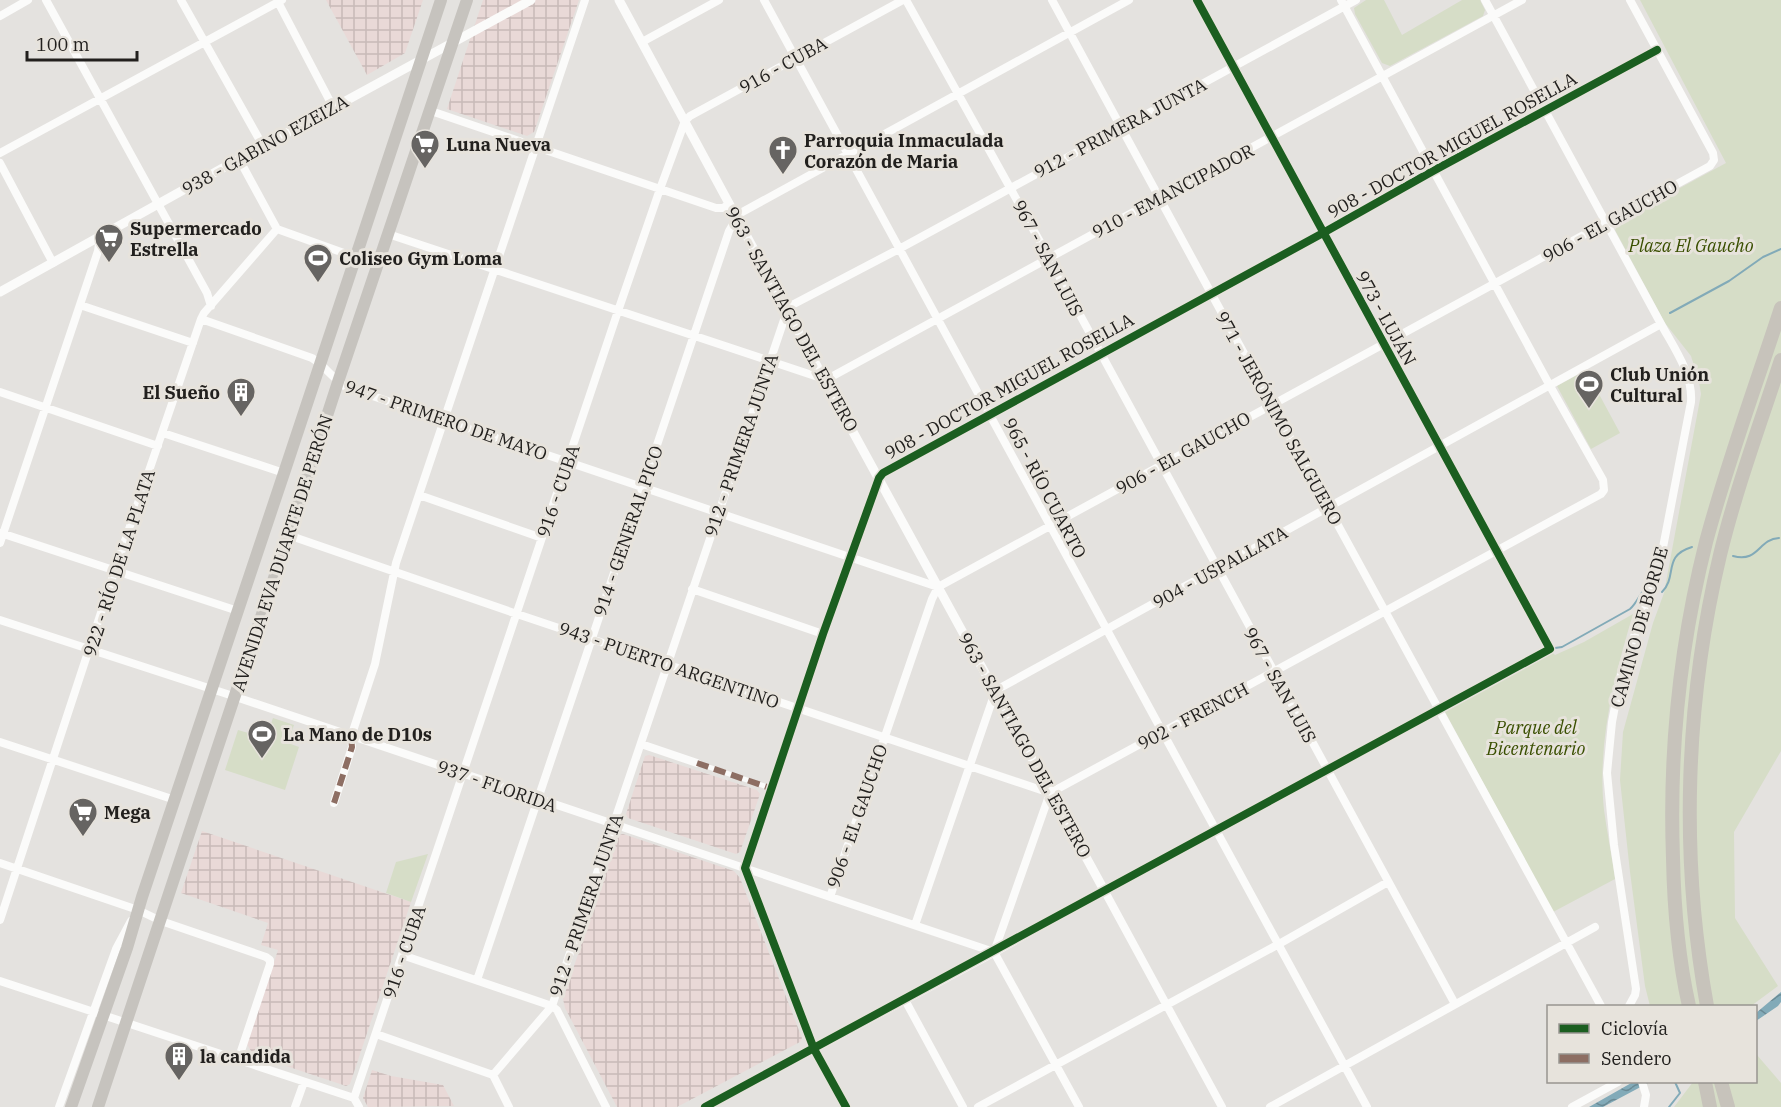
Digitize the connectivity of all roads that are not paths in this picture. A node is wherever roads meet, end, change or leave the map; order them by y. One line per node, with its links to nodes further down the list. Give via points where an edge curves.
1 (28, 0): 21 (street)
2 (46, 0): 33 (street)
3 (182, 0): 24 (street)
4 (441, 0): 29 (main road, AVENIDA EVA DUARTE DE PERÓN)
5 (467, 0): 25 (main road, AVENIDA EVA DUARTE DE PERÓN)
6 (531, 0): 25 (street, 938 - GABINO EZEIZA)
7 (585, 0): 41 (street)
8 (619, 0): 26 (street, 963 - SANTIAGO DEL ESTERO)
9 (719, 0): 26 (street)
10 (764, 0): 28 (street, 965 - RÍO CUARTO)
11 (904, 0): 28 (street, 916 - CUBA); 32 (street, 967 - SAN LUIS)
12 (1052, 0): 23 (street, 971 - JERÓNIMO SALGUERO)
13 (1129, 0): 23 (street, 914 - GENERAL PICO)
14 (1197, 0): 30 (street, 973 - LUJÁN)
15 (1356, 0): 20 (street, 912 - PRIMERA JUNTA)
16 (1485, 0): 22 (street, CAMINO DE BORDE)
17 (1522, 0): 22 (street, 910 - EMANCIPADOR)
18 (1630, 0): 27 (street)
19 (280, 1): 24 (street); 34 (street)
20 (1343, 3): 30 (street, 912 - PRIMERA JUNTA); 31 (street)
21 (0, 16)
22 (1493, 16): 31 (street, 910 - EMANCIPADOR); 35 (street, CAMINO DE BORDE)
23 (1070, 32): 32 (street, 914 - GENERAL PICO); 38 (street, 971 - JERÓNIMO SALGUERO)
24 (204, 41): 33 (street); 40 (street)
25 (453, 41): 29 (street, 938 - GABINO EZEIZA); 36 (main road, AVENIDA EVA DUARTE DE PERÓN)
26 (642, 42): 37 (street, 963 - SANTIAGO DEL ESTERO)
27 (1657, 50): 35 (street, 908 - DOCTOR MIGUEL ROSELLA); 53 (street, 906 - EL GAUCHO, via 1714,160 1710,166)
28 (795, 59): 37 (street, 916 - CUBA); 43 (street, 965 - RÍO CUARTO)
29 (419, 61): 34 (street, 938 - GABINO EZEIZA); 59 (main road, AVENIDA EVA DUARTE DE PERÓN)
30 (1234, 66): 38 (street, 912 - PRIMERA JUNTA); 39 (street, 973 - LUJÁN)
31 (1384, 76): 39 (street, 910 - EMANCIPADOR); 46 (street)
32 (958, 93): 43 (street, 914 - GENERAL PICO); 47 (street, 967 - SAN LUIS)
33 (100, 99): 42 (street); 50 (street)
34 (333, 107): 40 (street, 938 - GABINO EZEIZA)
35 (1545, 110): 46 (street, 908 - DOCTOR MIGUEL ROSELLA); 53 (street, CAMINO DE BORDE)
36 (430, 111): 41 (street); 56 (main road, AVENIDA EVA DUARTE DE PERÓN)
37 (685, 121): 48 (street, 916 - CUBA); 51 (street, 963 - SANTIAGO DEL ESTERO)
38 (1122, 127): 47 (street, 912 - PRIMERA JUNTA); 49 (street, 971 - JERÓNIMO SALGUERO)
39 (1272, 137): 49 (street, 910 - EMANCIPADOR); 55 (street, 973 - LUJÁN)
40 (263, 146): 44 (street, 938 - GABINO EZEIZA)
41 (536, 147): 48 (street); 62 (street)
42 (0, 153)
43 (846, 154): 52 (street, 914 - GENERAL PICO); 58 (street, 965 - RÍO CUARTO)
44 (239, 159): 50 (street, 938 - GABINO EZEIZA); 54 (street)
45 (0, 163): 61 (street)
46 (1433, 171): 55 (street, 908 - DOCTOR MIGUEL ROSELLA); 63 (street)
47 (1010, 188): 58 (street, 912 - PRIMERA JUNTA); 60 (street, 967 - SAN LUIS)
48 (660, 189): 51 (street, via 716,208); 69 (street, 916 - CUBA)
49 (1160, 198): 60 (street, 910 - EMANCIPADOR); 65 (street, 971 - JERÓNIMO SALGUERO)
50 (158, 204): 57 (street, 938 - GABINO EZEIZA); 67 (street)
51 (729, 204): 52 (street, 963 - SANTIAGO DEL ESTERO)
52 (737, 219): 70 (street, 963 - SANTIAGO DEL ESTERO); 74 (street, 914 - GENERAL PICO, via 729,231)
53 (1605, 223): 63 (street, 906 - EL GAUCHO); 73 (street, CAMINO DE BORDE)
54 (277, 229): 59 (street); 67 (street, 922 - RÍO DE LA PLATA)
55 (1323, 233): 65 (street, 908 - DOCTOR MIGUEL ROSELLA); 76 (street, 973 - LUJÁN)
56 (388, 234): 62 (street); 82 (main road, AVENIDA EVA DUARTE DE PERÓN)
57 (100, 237): 61 (street, 938 - GABINO EZEIZA); 66 (street)
58 (899, 249): 70 (street, 912 - PRIMERA JUNTA); 72 (street, 965 - RÍO CUARTO)
59 (355, 257): 80 (main road, AVENIDA EVA DUARTE DE PERÓN)
60 (1049, 258): 72 (street, 910 - EMANCIPADOR); 77 (street, 967 - SAN LUIS)
61 (53, 263): 64 (street, 938 - GABINO EZEIZA)
62 (495, 269): 69 (street); 88 (street)
63 (1495, 283): 76 (street, 906 - EL GAUCHO); 83 (street)
64 (0, 292)
65 (1210, 293): 77 (street, 908 - DOCTOR MIGUEL ROSELLA); 85 (street, 971 - JERÓNIMO SALGUERO)
66 (80, 305): 75 (street); 86 (street)
67 (211, 306): 71 (street, 922 - RÍO DE LA PLATA)
68 (1781, 308): 166 (highway, via 1707,539 1680,677 1671,823 1677,937)
69 (618, 311): 74 (street); 92 (street, 916 - CUBA)
70 (787, 311): 79 (street, 912 - PRIMERA JUNTA); 81 (street, 963 - SANTIAGO DEL ESTERO)
71 (201, 319): 75 (street, 922 - RÍO DE LA PLATA); 80 (street, 947 - PRIMERO DE MAYO)
72 (938, 320): 81 (street, 910 - EMANCIPADOR); 87 (street, 965 - RÍO CUARTO)
73 (1661, 324): 83 (street, 904 - USPALLATA); 165 (street, CAMINO DE BORDE, via 1686,372 1691,395 1657,574 1621,675 1609,749 1608,793 1635,989)
74 (694, 337): 79 (street); 96 (street, 914 - GENERAL PICO)
75 (193, 343): 89 (street, 922 - RÍO DE LA PLATA)
76 (1383, 344): 85 (street, 906 - EL GAUCHO); 91 (street, 973 - LUJÁN)
77 (1099, 353): 87 (street, 908 - DOCTOR MIGUEL ROSELLA); 93 (street, 967 - SAN LUIS)
78 (1781, 360): 167 (highway, via 1720,556 1696,694 1690,835 1695,927)
79 (770, 362): 81 (street); 99 (street, 912 - PRIMERA JUNTA)
80 (320, 363): 82 (street, 947 - PRIMERO DE MAYO); 94 (main road, AVENIDA EVA DUARTE DE PERÓN)
81 (824, 379): 95 (street, 963 - SANTIAGO DEL ESTERO)
82 (338, 382): 88 (street, 947 - PRIMERO DE MAYO); 102 (main road, AVENIDA EVA DUARTE DE PERÓN)
83 (1550, 386): 91 (street, 904 - USPALLATA); 105 (street, 902 - FRENCH, via 1604,486 1601,494)
84 (0, 392): 86 (street)
85 (1272, 405): 93 (street, 906 - EL GAUCHO); 98 (street, 971 - JERÓNIMO SALGUERO)
86 (46, 408): 90 (street); 101 (street)
87 (989, 414): 95 (street, 908 - DOCTOR MIGUEL ROSELLA, via 883,472); 100 (street, 965 - RÍO CUARTO)
88 (444, 421): 92 (street, 947 - PRIMERO DE MAYO); 97 (street)
89 (163, 433): 90 (street, 922 - RÍO DE LA PLATA); 94 (street)
90 (158, 446): 108 (street, 922 - RÍO DE LA PLATA)
91 (1440, 447): 98 (street, 904 - USPALLATA); 105 (street, 973 - LUJÁN)
92 (567, 462): 96 (street, 947 - PRIMERO DE MAYO); 103 (street, 916 - CUBA)
93 (1161, 465): 100 (street, 906 - EL GAUCHO); 107 (street, 967 - SAN LUIS)
94 (284, 473): 112 (main road, AVENIDA EVA DUARTE DE PERÓN)
95 (879, 478): 106 (street, 908 - DOCTOR MIGUEL ROSELLA); 110 (street, 963 - SANTIAGO DEL ESTERO)
96 (643, 488): 99 (street, 947 - PRIMERO DE MAYO); 118 (street, 914 - GENERAL PICO)
97 (419, 495): 103 (street); 109 (street)
98 (1328, 507): 107 (street, 904 - USPALLATA); 113 (street, 971 - JERÓNIMO SALGUERO)
99 (718, 513): 106 (street, 947 - PRIMERO DE MAYO); 111 (street, 912 - PRIMERA JUNTA)
100 (1049, 526): 110 (street, 906 - EL GAUCHO); 116 (street, 965 - RÍO CUARTO)
101 (2, 533): 104 (street); 108 (street)
102 (288, 535): 109 (street, 943 - PUERTO ARGENTINO); 124 (main road, AVENIDA EVA DUARTE DE PERÓN)
103 (542, 537): 114 (street, 916 - CUBA)
104 (0, 543)
105 (1496, 551): 113 (street, 902 - FRENCH); 126 (street, 973 - LUJÁN, via 1550,649)
106 (849, 557): 110 (street, 947 - PRIMERO DE MAYO); 117 (street, 908 - DOCTOR MIGUEL ROSELLA)
107 (1217, 568): 116 (street, 904 - USPALLATA); 121 (street, 967 - SAN LUIS)
108 (115, 570): 112 (street); 119 (street, 922 - RÍO DE LA PLATA)
109 (393, 572): 114 (street, 943 - PUERTO ARGENTINO); 128 (street, via 376,657)
110 (938, 587): 123 (street, 963 - SANTIAGO DEL ESTERO); 129 (street, 906 - EL GAUCHO)
111 (692, 589): 117 (street); 120 (street, 912 - PRIMERA JUNTA)
112 (238, 611): 122 (main road, AVENIDA EVA DUARTE DE PERÓN)
113 (1386, 612): 121 (street, 902 - FRENCH); 126 (street, 971 - JERÓNIMO SALGUERO)
114 (517, 614): 118 (street, 943 - PUERTO ARGENTINO); 136 (street, 916 - CUBA)
115 (0, 620): 119 (street, 937 - FLORIDA)
116 (1105, 630): 123 (street, 904 - USPALLATA); 127 (street, 965 - RÍO CUARTO)
117 (823, 633): 125 (street, 908 - DOCTOR MIGUEL ROSELLA)
118 (591, 639): 120 (street, 943 - PUERTO ARGENTINO); 140 (street, 914 - GENERAL PICO)
119 (90, 649): 122 (street, 937 - FLORIDA); 132 (street, 922 - RÍO DE LA PLATA)
120 (667, 665): 125 (street, 943 - PUERTO ARGENTINO); 131 (street, 912 - PRIMERA JUNTA)
121 (1274, 673): 127 (street, 902 - FRENCH); 135 (street, 967 - SAN LUIS)
122 (212, 690): 124 (street, 937 - FLORIDA); 139 (main road, AVENIDA EVA DUARTE DE PERÓN)
123 (995, 692): 134 (street); 138 (street, 963 - SANTIAGO DEL ESTERO)
124 (235, 697): 128 (street, 937 - FLORIDA); 152 (main road, AVENIDA EVA DUARTE DE PERÓN)
125 (798, 708): 129 (street, 943 - PUERTO ARGENTINO); 137 (street, 908 - DOCTOR MIGUEL ROSELLA)
126 (1438, 708): 135 (street); 156 (street, 971 - JERÓNIMO SALGUERO)
127 (1162, 732): 138 (street, 902 - FRENCH); 143 (street, 965 - RÍO CUARTO)
128 (351, 737): 136 (street, 937 - FLORIDA); 141 (street, via 352,747)
129 (884, 737): 134 (street, 943 - PUERTO ARGENTINO); 149 (street, 906 - EL GAUCHO)
130 (0, 742): 132 (street)
131 (641, 744): 133 (street); 142 (street, 912 - PRIMERA JUNTA)
132 (53, 760): 139 (street); 146 (street, 922 - RÍO DE LA PLATA)
133 (697, 763): 137 (street)
134 (969, 766): 138 (street, 943 - PUERTO ARGENTINO); 153 (street)
135 (1327, 770): 143 (street); 147 (street, 967 - SAN LUIS)
136 (464, 774): 140 (street, 937 - FLORIDA); 158 (street, 916 - CUBA)
137 (770, 788): 145 (street, 908 - DOCTOR MIGUEL ROSELLA)
138 (1050, 793): 148 (street, 963 - SANTIAGO DEL ESTERO); 157 (street)
139 (175, 800): 150 (main road, AVENIDA EVA DUARTE DE PERÓN)
140 (538, 800): 142 (street, 937 - FLORIDA); 159 (street, 914 - GENERAL PICO)
141 (334, 803)
142 (613, 825): 145 (street, 937 - FLORIDA); 168 (street, 912 - PRIMERA JUNTA)
143 (1216, 830): 148 (street); 155 (street, 965 - RÍO CUARTO)
144 (0, 863): 146 (street)
145 (745, 868): 149 (street, 937 - FLORIDA); 172 (street)
146 (17, 869): 150 (street); 151 (street, 922 - RÍO DE LA PLATA)
147 (1388, 882): 155 (street); 163 (street, 967 - SAN LUIS)
148 (1104, 890): 157 (street); 162 (street)
149 (830, 897): 153 (street, 937 - FLORIDA)
150 (138, 910): 152 (street); 169 (main road, AVENIDA EVA DUARTE DE PERÓN, via 127,948)
151 (0, 920)
152 (159, 920): 170 (main road, AVENIDA EVA DUARTE DE PERÓN, via 144,956 144,972); 173 (street, via 270,960)
153 (915, 925): 157 (street, 937 - FLORIDA)
154 (1595, 927): 156 (street)
155 (1279, 944): 162 (street); 175 (street, 965 - RÍO CUARTO)
156 (1566, 944): 163 (street); 164 (street, 971 - JERÓNIMO SALGUERO)
157 (994, 952): 161 (street); 174 (street)
158 (402, 956): 159 (street); 171 (street, 916 - CUBA)
159 (477, 980): 168 (street)
160 (0, 981): 169 (street)
161 (905, 1000): 172 (street); 193 (street)
162 (1167, 1004): 174 (street); 196 (street)
163 (1455, 1005): 175 (street)
164 (1600, 1005)
165 (1630, 1005)
166 (1689, 1005)
167 (1707, 1005)
168 (554, 1008): 176 (street, 912 - PRIMERA JUNTA); 190 (street)
169 (98, 1012): 170 (street); 185 (street, AVENIDA EVA DUARTE DE PERÓN); 186 (main road, AVENIDA EVA DUARTE DE PERÓN)
170 (127, 1022): 173 (street); 187 (main road)
171 (376, 1034): 176 (street); 182 (street, 916 - CUBA)
172 (814, 1049): 183 (street); 192 (street)
173 (238, 1060): 177 (street)
174 (1056, 1065): 194 (street); 195 (street)
175 (1344, 1066): 197 (street); 198 (street, 965 - RÍO CUARTO)
176 (494, 1075): 184 (street)
177 (304, 1082): 182 (street); 188 (street)
178 (1616, 1083): 199 (street)
179 (1705, 1083): 201 (highway)
180 (1721, 1083): 202 (highway)
181 (1644, 1084): 200 (street)
182 (354, 1098): 189 (street)
183 (722, 1103): 191 (street)
184 (507, 1106)
185 (59, 1107)
186 (71, 1107)
187 (98, 1107)
188 (296, 1107)
189 (359, 1107)
190 (606, 1107)
191 (705, 1107)
192 (846, 1107)
193 (963, 1107)
194 (978, 1107)
195 (1079, 1107)
196 (1222, 1107)
197 (1270, 1107)
198 (1367, 1107)
199 (1572, 1107)
200 (1644, 1107)
201 (1710, 1107)
202 (1728, 1107)

